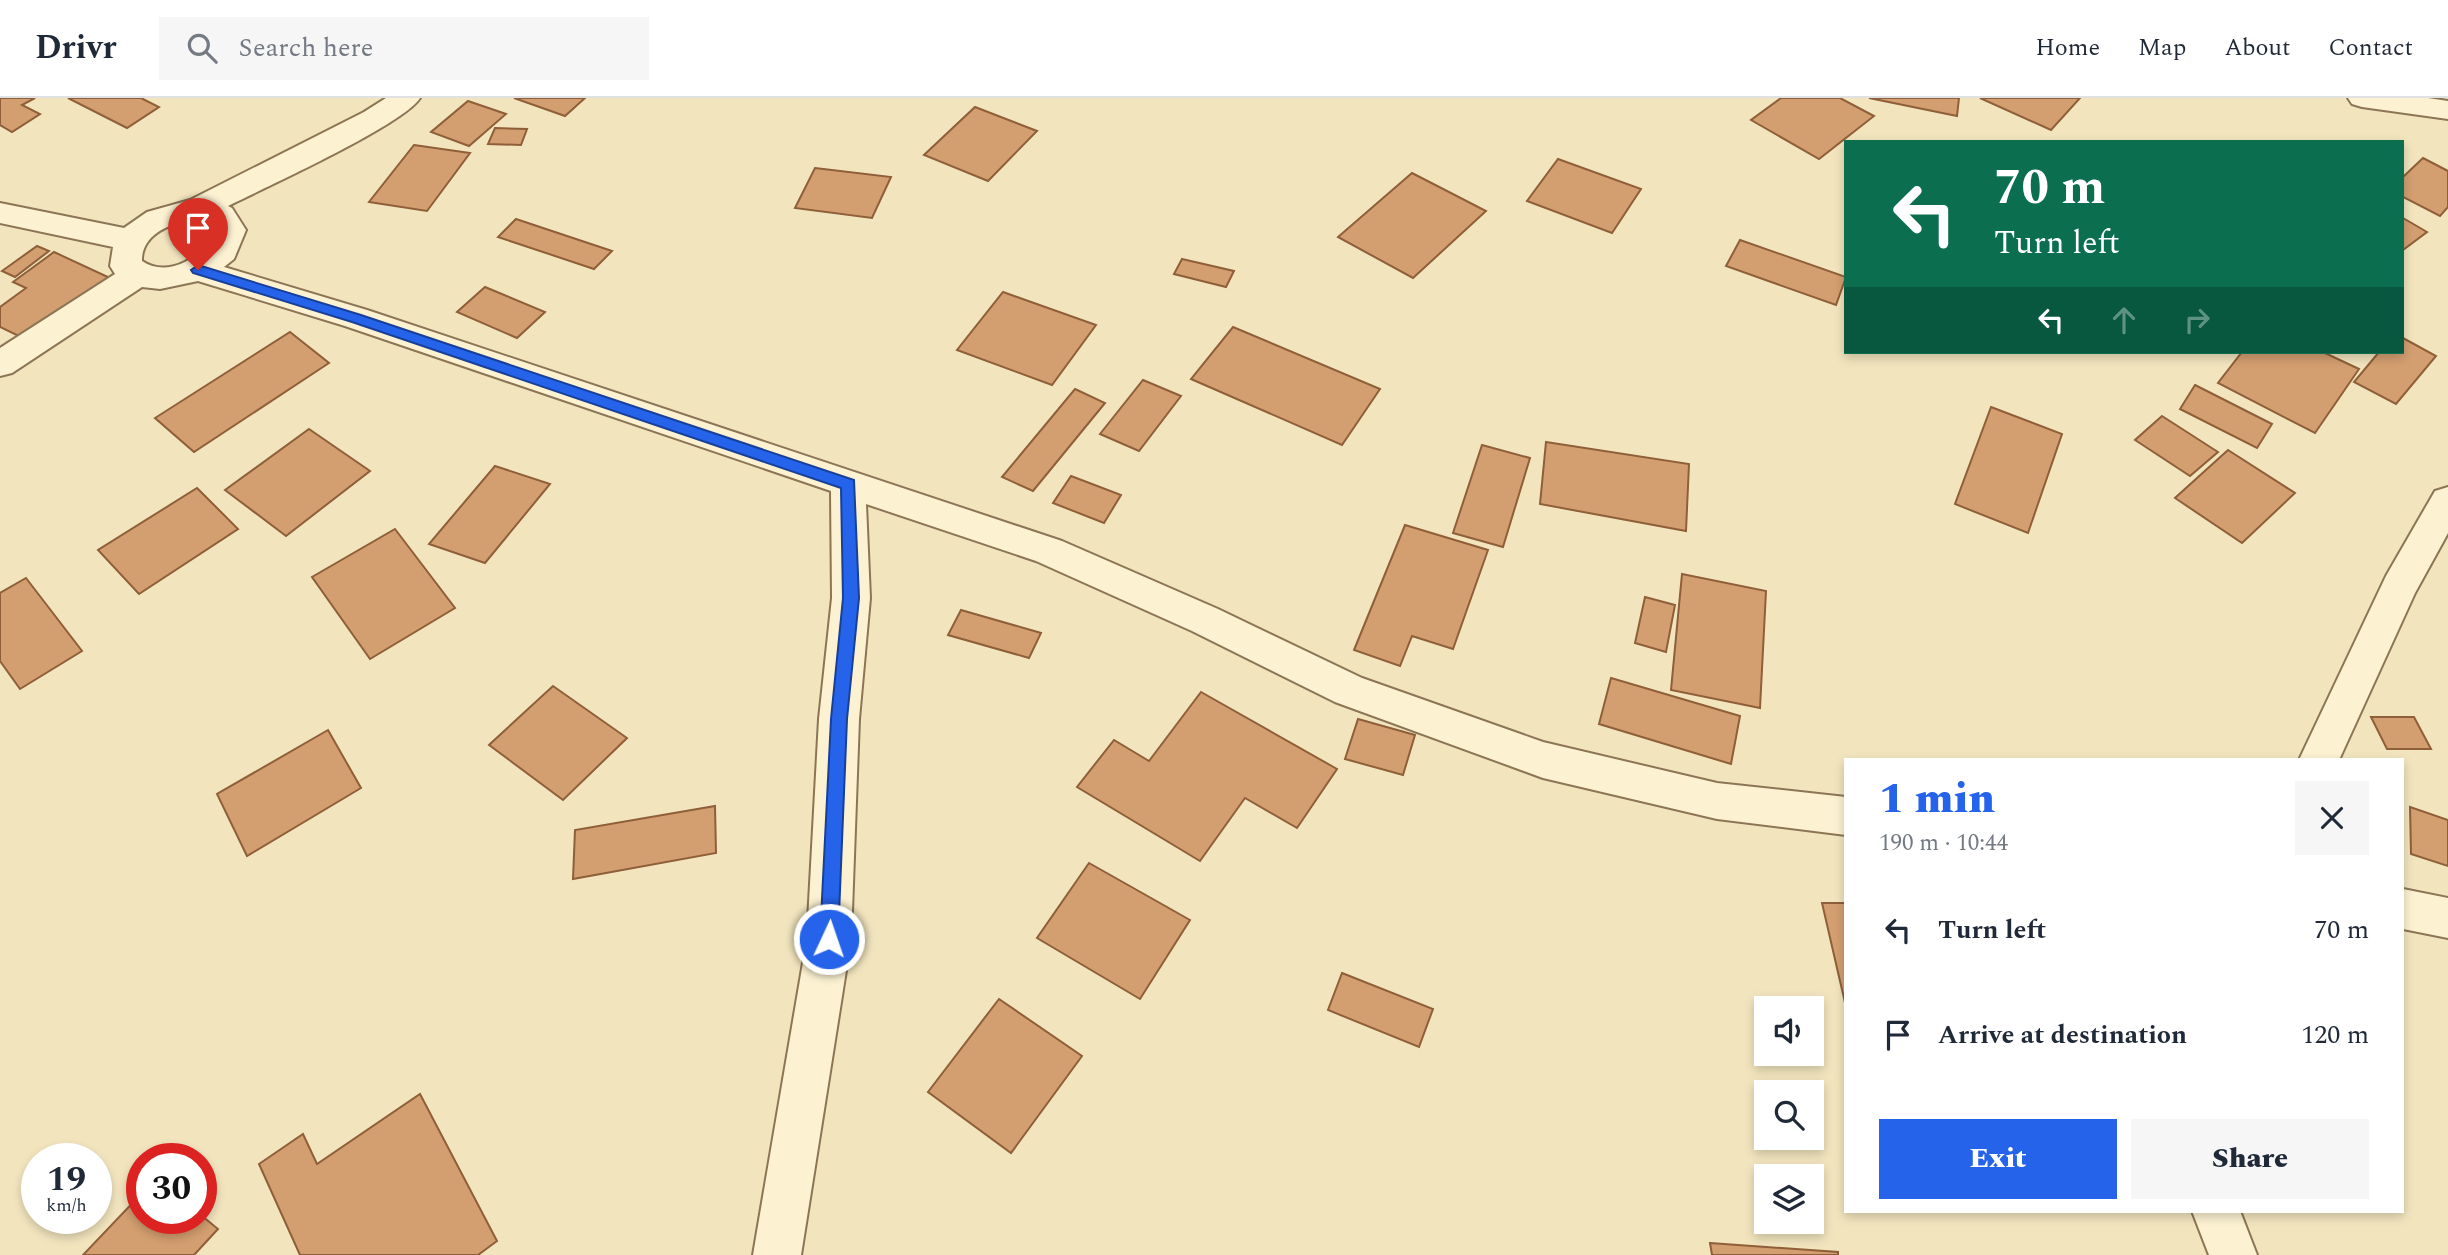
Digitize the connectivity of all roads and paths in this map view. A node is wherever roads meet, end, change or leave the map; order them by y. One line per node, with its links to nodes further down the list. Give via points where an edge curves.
1 (406, 98): 4 (street, via 374,119)
2 (2362, 98): 3 (street)
3 (2448, 110)
4 (195, 209): 6 (street, via 158,219); 7 (street, via 221,215 231,230 223,251)
5 (0, 213): 6 (street)
6 (130, 240): 8 (street, via 124,254 126,266)
7 (198, 270): 8 (street, via 154,279); 10 (street)
8 (136, 275): 9 (street)
9 (0, 364)
10 (848, 484): 13 (street, via 1049,551 1349,690 1543,760 1717,801); 17 (street, via 851,598 839,719 829,939)
11 (2448, 501): 12 (street, via 2399,587)
12 (2320, 758)
13 (1844, 816)
14 (2404, 909): 15 (street)
15 (2448, 918)
16 (2217, 1213): 18 (street)
17 (777, 1255)
18 (2233, 1255)

